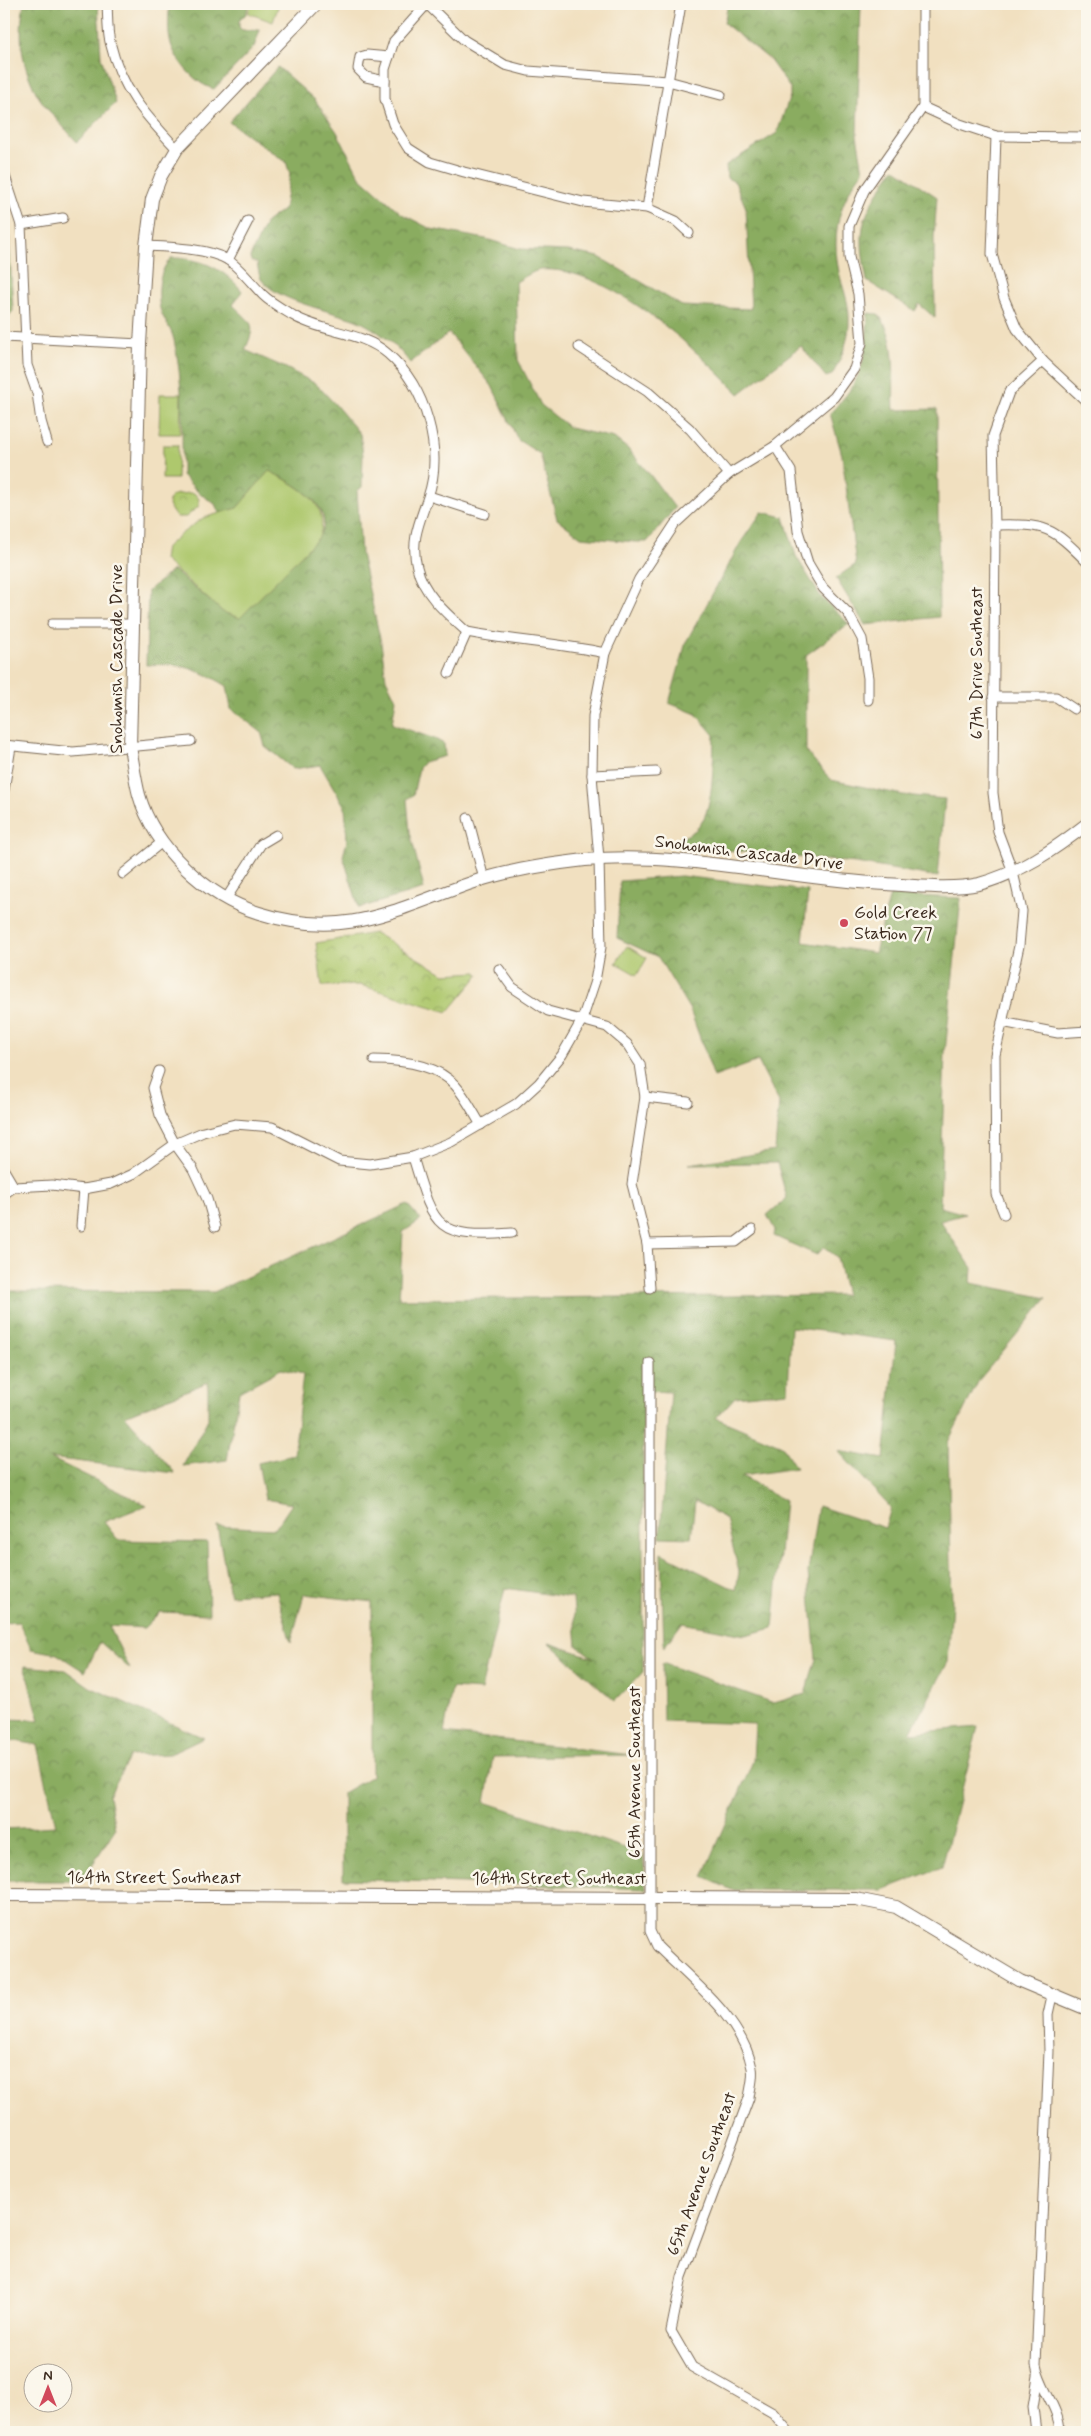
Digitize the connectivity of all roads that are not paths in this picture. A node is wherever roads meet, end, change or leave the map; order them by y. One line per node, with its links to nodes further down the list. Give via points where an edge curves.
1 (107, 4): 13 (street, via 110,41 123,81 141,110)
2 (316, 4): 13 (street, Snohomish Cascade Drive)
3 (427, 4): 6 (street, via 394,41); 8 (street, via 464,40 505,65 528,71)
4 (681, 4): 8 (street)
5 (923, 4): 10 (street)
6 (389, 57): 7 (street); 7 (street, via 367,55 360,57 358,64 358,69 366,77)
7 (385, 80): 15 (street, via 385,99 393,124 408,148 430,162 583,202)
8 (668, 80): 9 (street); 15 (street)
9 (721, 95)
10 (923, 107): 11 (street); 29 (street, via 864,191 850,226 849,257 858,294 862,343 854,369 834,397)
11 (996, 136): 12 (street); 26 (street, via 992,254 1017,330)
12 (1087, 137)
13 (177, 148): 20 (street, Snohomish Cascade Drive, via 152,199)
14 (4, 173): 18 (street)
15 (646, 208): 19 (street, via 676,221)
16 (63, 218): 18 (street)
17 (248, 221): 21 (street)
18 (22, 225): 23 (street)
19 (689, 233)
20 (146, 246): 21 (street, via 181,247); 24 (street, Snohomish Cascade Drive)
21 (228, 260): 31 (street, via 265,297 296,317 367,340 394,361 424,403 432,442)
22 (4, 337): 23 (street)
23 (24, 338): 24 (street); 28 (street, via 26,365 37,393)
24 (140, 344): 36 (street, Snohomish Cascade Drive)
25 (579, 347): 30 (street, via 648,392 690,428)
26 (1043, 361): 27 (street); 33 (street, 67th Drive Southeast, via 1009,392 993,436)
27 (1087, 402)
28 (47, 442)
29 (775, 446): 30 (street); 41 (street, via 791,471 798,531 808,563 823,588 848,612 862,639)
30 (729, 474): 38 (street, via 675,524 639,579)
31 (429, 496): 32 (street); 37 (street, via 414,540 417,567 426,588 443,610)
32 (485, 514)
33 (995, 525): 34 (street, via 1031,525 1048,529 1062,536); 40 (street, 67th Drive Southeast)
34 (1087, 562)
35 (52, 624): 36 (street)
36 (134, 624): 45 (street, Snohomish Cascade Drive)
37 (467, 632): 38 (street); 39 (street)
38 (605, 653): 47 (street, via 593,716)
39 (449, 673)
40 (993, 697): 42 (street, via 1056,697); 54 (street, 67th Drive Southeast, via 993,792 998,832)
41 (868, 700)
42 (1074, 709)
43 (191, 741): 45 (street)
44 (7, 746): 45 (street, via 73,752); 48 (street)
45 (130, 747): 52 (street, Snohomish Cascade Drive, via 140,797)
46 (656, 772): 47 (street)
47 (592, 775): 53 (street)
48 (4, 790)
49 (468, 818): 56 (street)
50 (1087, 824): 54 (street, Snohomish Cascade Drive, via 1064,843)
51 (276, 835): 57 (street, via 261,844)
52 (162, 842): 55 (street); 57 (street, Snohomish Cascade Drive, via 184,867)
53 (598, 859): 54 (street, Snohomish Cascade Drive, via 686,861 840,882 929,887 976,884); 56 (street, Snohomish Cascade Drive, via 548,864); 59 (street, via 601,947 595,981)
54 (1013, 872): 60 (street, 67th Drive Southeast, via 1022,910 1022,929)
55 (123, 874)
56 (484, 879): 57 (street, Snohomish Cascade Drive, via 392,913 341,924 295,923)
57 (226, 899)
58 (498, 969): 59 (street, via 512,988 548,1011)
59 (582, 1020): 64 (street, via 607,1027 627,1044 640,1064); 66 (street, via 562,1055 539,1083 516,1104)
60 (1002, 1022): 61 (street, via 1058,1033); 73 (street, 67th Drive Southeast, via 995,1055 996,1194)
61 (1087, 1031)
62 (374, 1060): 66 (street, via 398,1060 431,1069 455,1084)
63 (159, 1071): 67 (street, via 153,1088 160,1115)
64 (645, 1097): 65 (street); 78 (street, via 632,1184)
65 (688, 1102)
66 (481, 1125): 68 (street, via 451,1142)
67 (175, 1144): 68 (street, via 203,1132 235,1124 272,1127 339,1161 370,1164); 71 (street, via 133,1174 111,1184); 75 (street, via 193,1169 208,1199)
68 (413, 1157): 77 (street, via 426,1200 434,1216 449,1230 475,1236)
69 (4, 1170): 70 (street)
70 (14, 1187): 71 (street, via 52,1185); 72 (street)
71 (84, 1189): 74 (street)
72 (4, 1194)
73 (1004, 1214)
74 (81, 1226)
75 (215, 1227)
76 (752, 1230): 78 (street, via 736,1242)
77 (512, 1233)
78 (647, 1244): 79 (street)
79 (650, 1288)
80 (650, 1363): 82 (street, 65th Avenue Southeast)
81 (4, 1895): 82 (street, 164th Street Southeast)
82 (651, 1896): 83 (street, 164th Street Southeast, via 856,1899 896,1907 1020,1981); 86 (street, 65th Avenue Southeast, via 650,1932 657,1946 726,2016 744,2040 753,2070 749,2098 682,2277 670,2331 692,2367 773,2413)
83 (1052, 1996): 84 (street, 164th Street Southeast); 85 (street, via 1048,2014)
84 (1087, 2009)
85 (1038, 2376): 87 (street, via 1034,2407); 88 (street, via 1058,2418)
86 (789, 2432)
87 (1036, 2432)
88 (1060, 2432)

